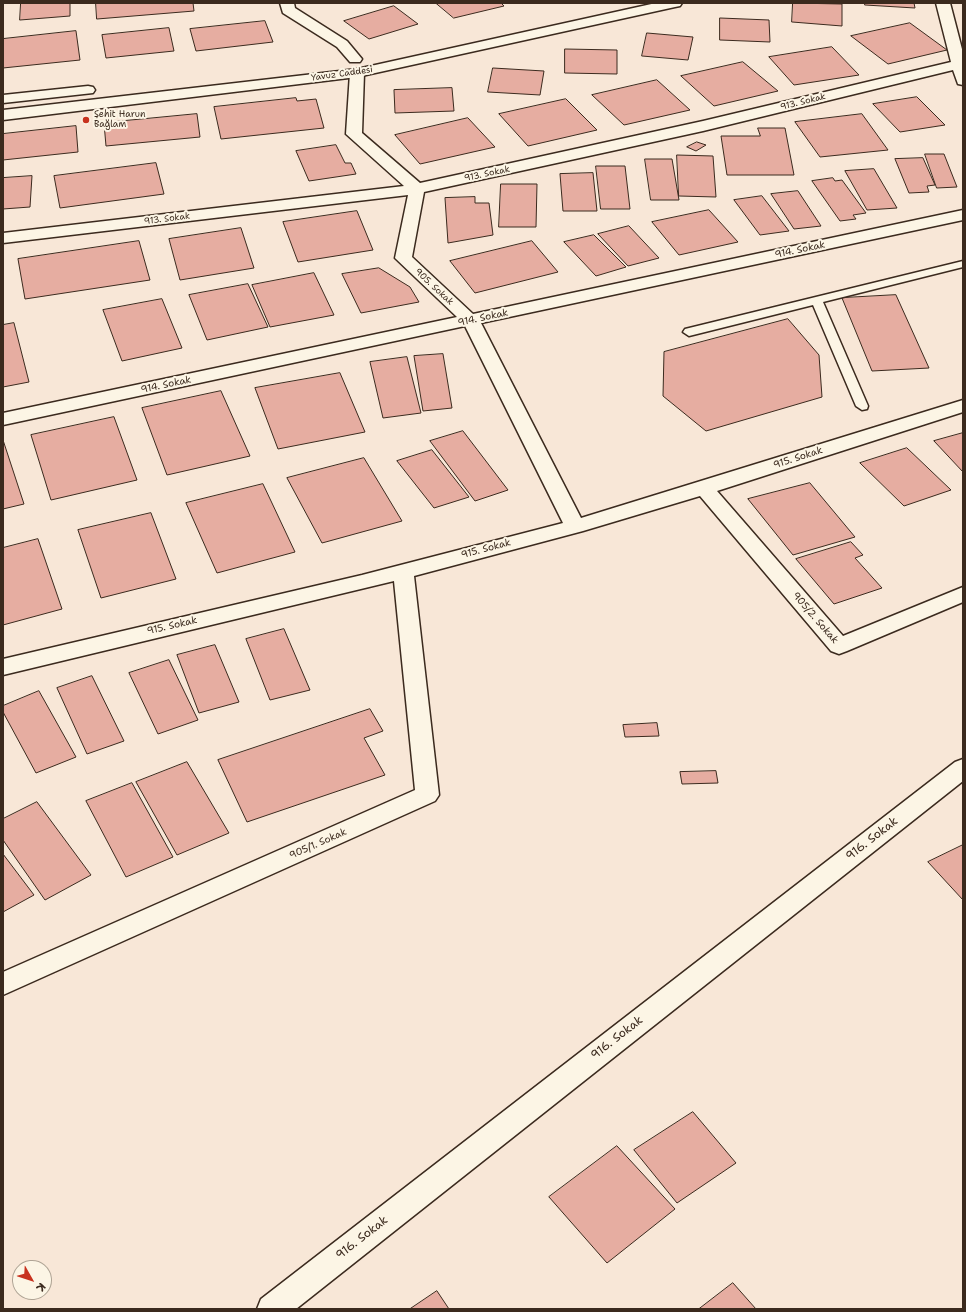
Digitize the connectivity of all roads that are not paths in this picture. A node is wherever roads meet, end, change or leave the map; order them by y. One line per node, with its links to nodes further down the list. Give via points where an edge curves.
1 (287, 3): 6 (street, via 288,10 342,44)
2 (630, 3): 6 (street, Yavuz Caddesi)
3 (675, 3): 6 (street, Yavuz Caddesi)
4 (942, 3): 5 (street)
5 (961, 64): 7 (street); 12 (street, 913. Sokak, via 696,128)
6 (356, 66): 8 (street, Yavuz Caddesi); 11 (street, Yavuz Caddesi); 12 (street, via 354,134)
7 (963, 81)
8 (137, 85)
9 (105, 88): 10 (street)
10 (3, 98)
11 (3, 115)
12 (417, 189): 14 (street, 913. Sokak); 17 (street, 905. Sokak, via 403,258)
13 (963, 215): 17 (street, 914. Sokak)
14 (3, 238)
15 (963, 264): 16 (lane)
16 (817, 301): 18 (lane); 19 (lane)
17 (471, 321): 21 (street, 914. Sokak); 23 (street, 905. Sokak)
18 (689, 332)
19 (862, 406)
20 (963, 406): 22 (street, 915. Sokak)
21 (3, 419)
22 (704, 488): 23 (street, 915. Sokak); 25 (street, 905/2. Sokak, via 839,646)
23 (575, 526): 24 (street, 915. Sokak)
24 (403, 571): 26 (street, 915. Sokak); 28 (street, 905/1. Sokak, via 427,795)
25 (963, 594)
26 (3, 667)
27 (963, 768): 29 (street, 916. Sokak)
28 (4, 981)
29 (272, 1309)

